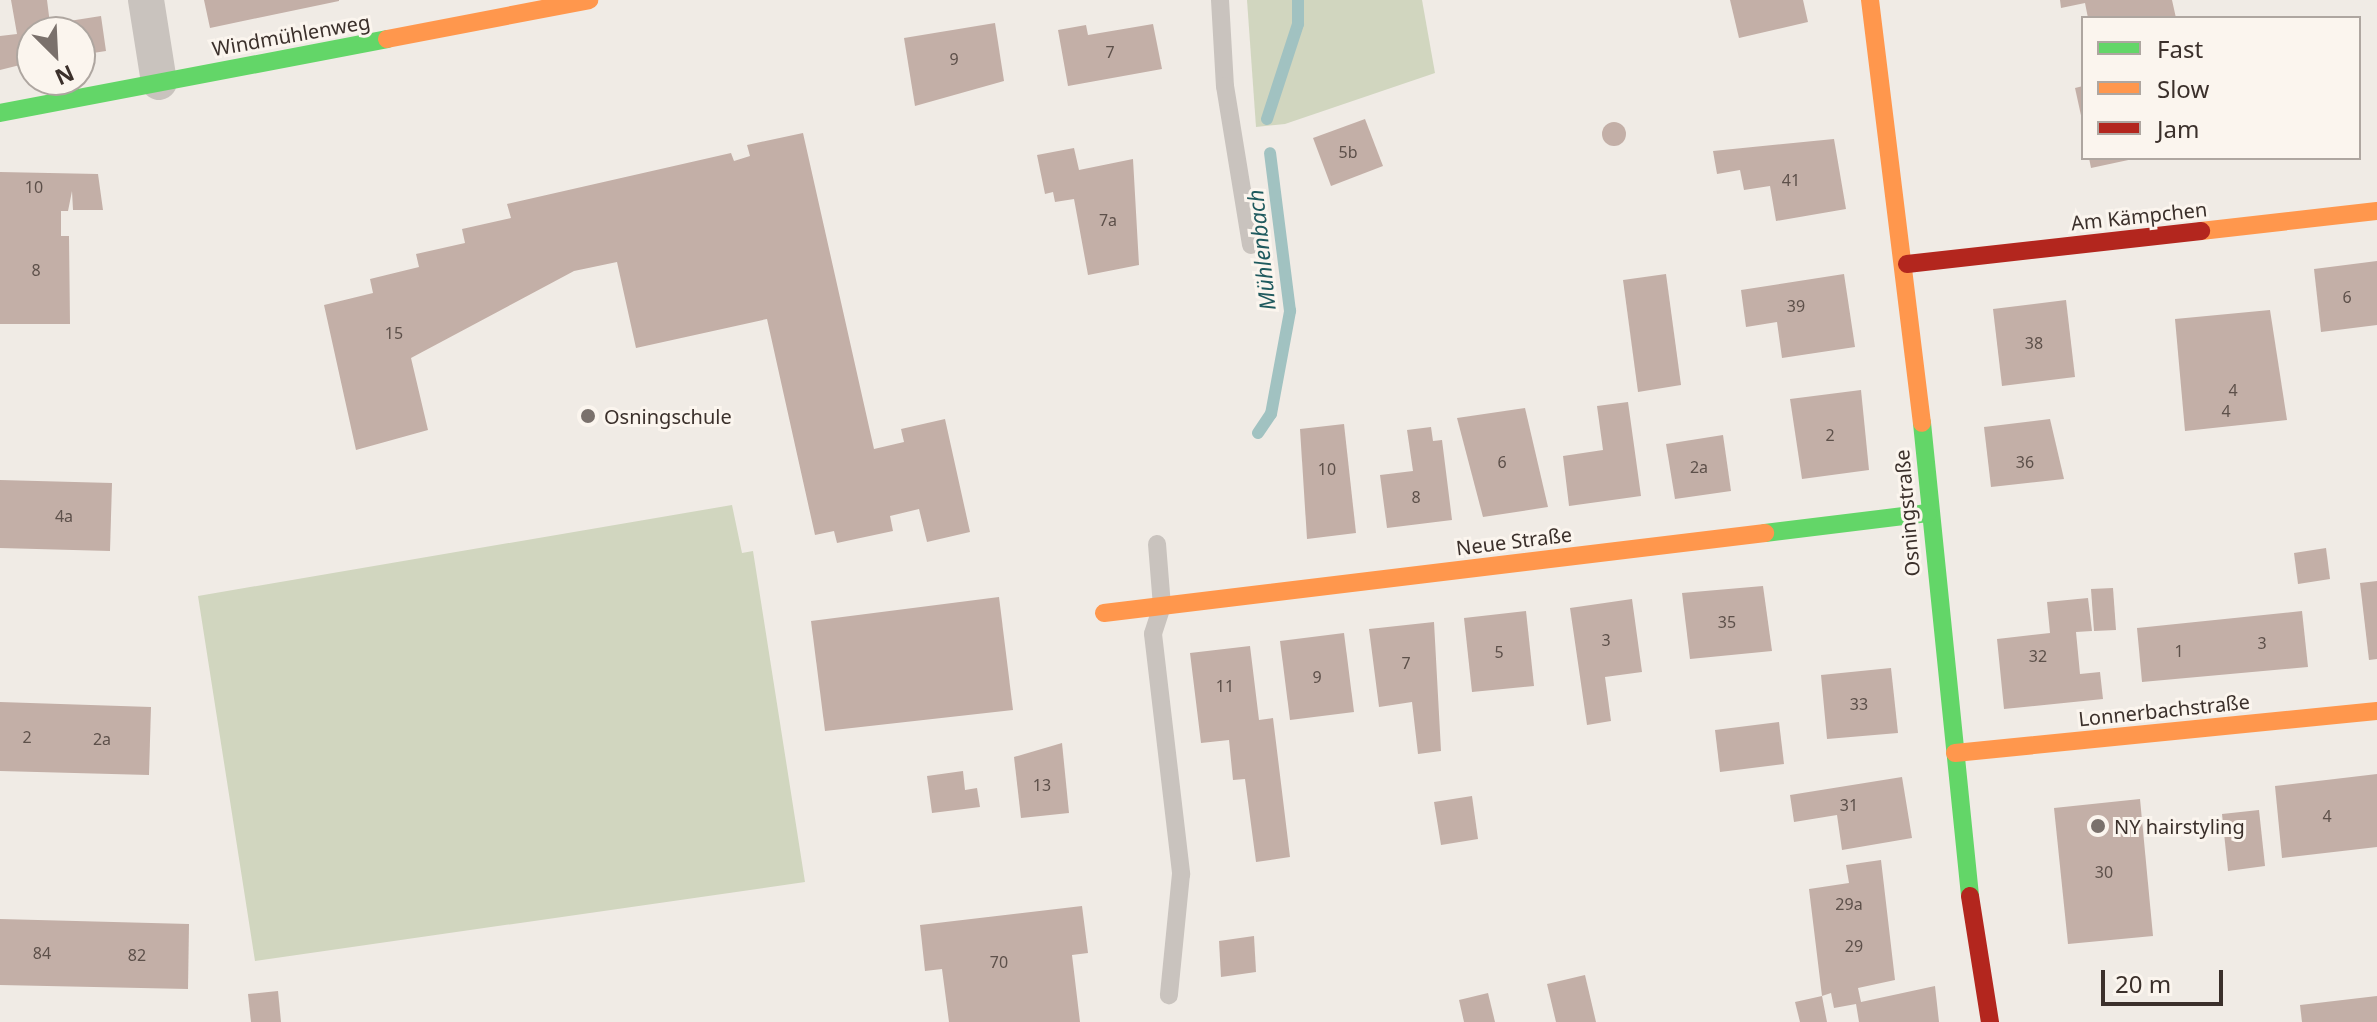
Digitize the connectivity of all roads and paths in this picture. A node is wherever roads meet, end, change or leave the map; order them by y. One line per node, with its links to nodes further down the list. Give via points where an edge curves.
1 (146, 0): 5 (street)
2 (589, 0): 5 (street, Windmühlenweg)
3 (1220, 0): 8 (lane)
4 (1870, 0): 9 (street, Osningstraße)
5 (159, 82): 6 (street, Windmühlenweg)
6 (0, 113)
7 (2377, 211): 9 (street, Am Kämpchen)
8 (1251, 245)
9 (1907, 264): 10 (street, Osningstraße)
10 (1928, 513): 12 (street, Neue Straße); 15 (street, Osningstraße)
11 (1157, 544): 12 (lane)
12 (1162, 606): 13 (street, Neue Straße); 16 (lane, via 1153,634 1181,886)
13 (1104, 613)
14 (2377, 711): 15 (street, Lonnerbachstraße)
15 (1955, 753): 17 (street, Osningstraße)
16 (1169, 995)
17 (1990, 1022)

